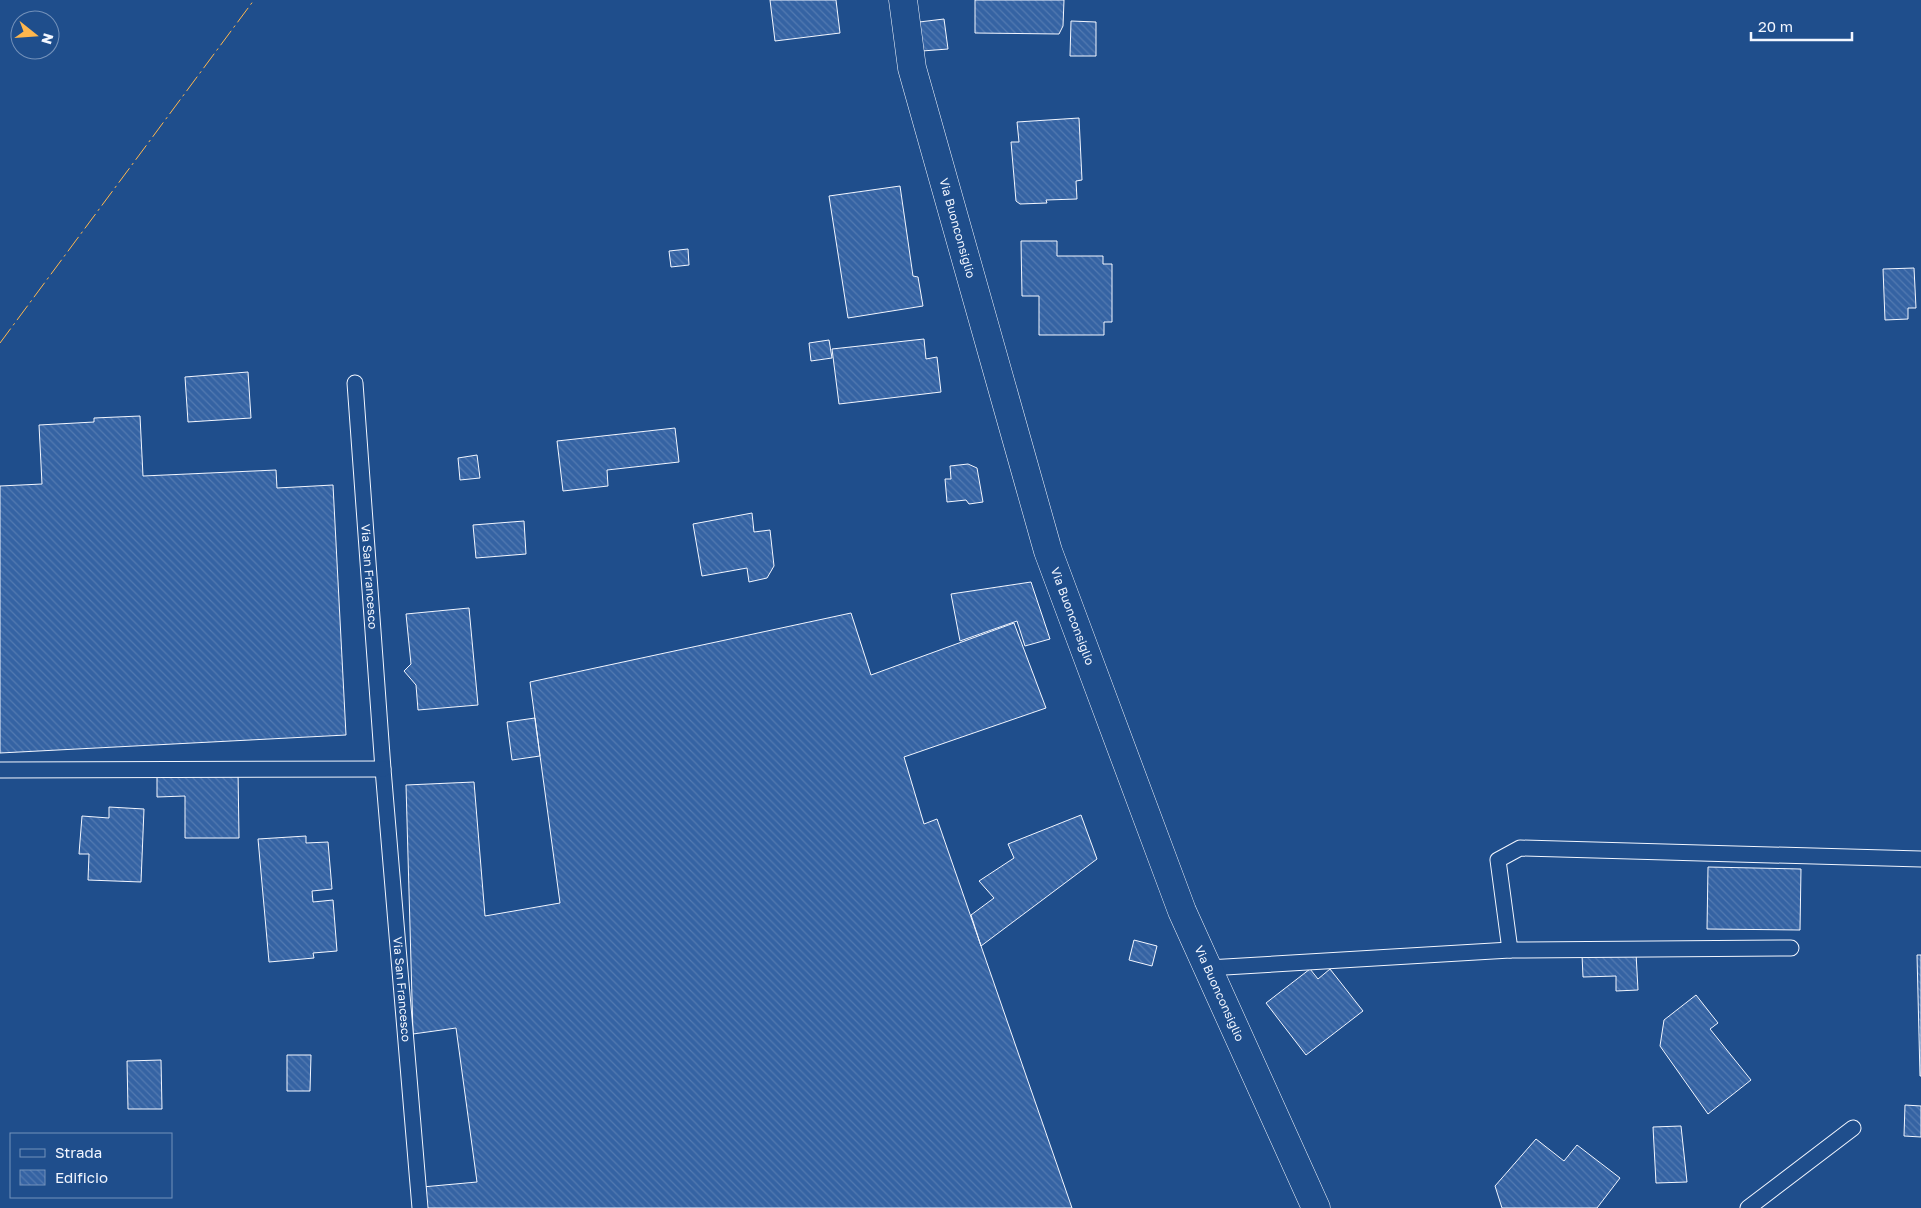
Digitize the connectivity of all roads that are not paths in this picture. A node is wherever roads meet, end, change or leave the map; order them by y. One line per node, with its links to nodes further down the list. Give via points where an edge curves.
1 (902, 0): 8 (street, Via Buonconsiglio, via 912,68 1048,551 1182,911)
2 (355, 383): 3 (lane, Via San Francesco)
3 (383, 769): 4 (lane); 10 (lane, Via San Francesco)
4 (0, 770)
5 (1921, 859): 7 (lane, via 1520,848 1498,860)
6 (1791, 948): 7 (lane)
7 (1510, 950): 8 (lane)
8 (1208, 968): 11 (street, Via Buonconsiglio)
9 (1853, 1128): 12 (lane)
10 (420, 1208)
11 (1316, 1208)
12 (1748, 1208)

